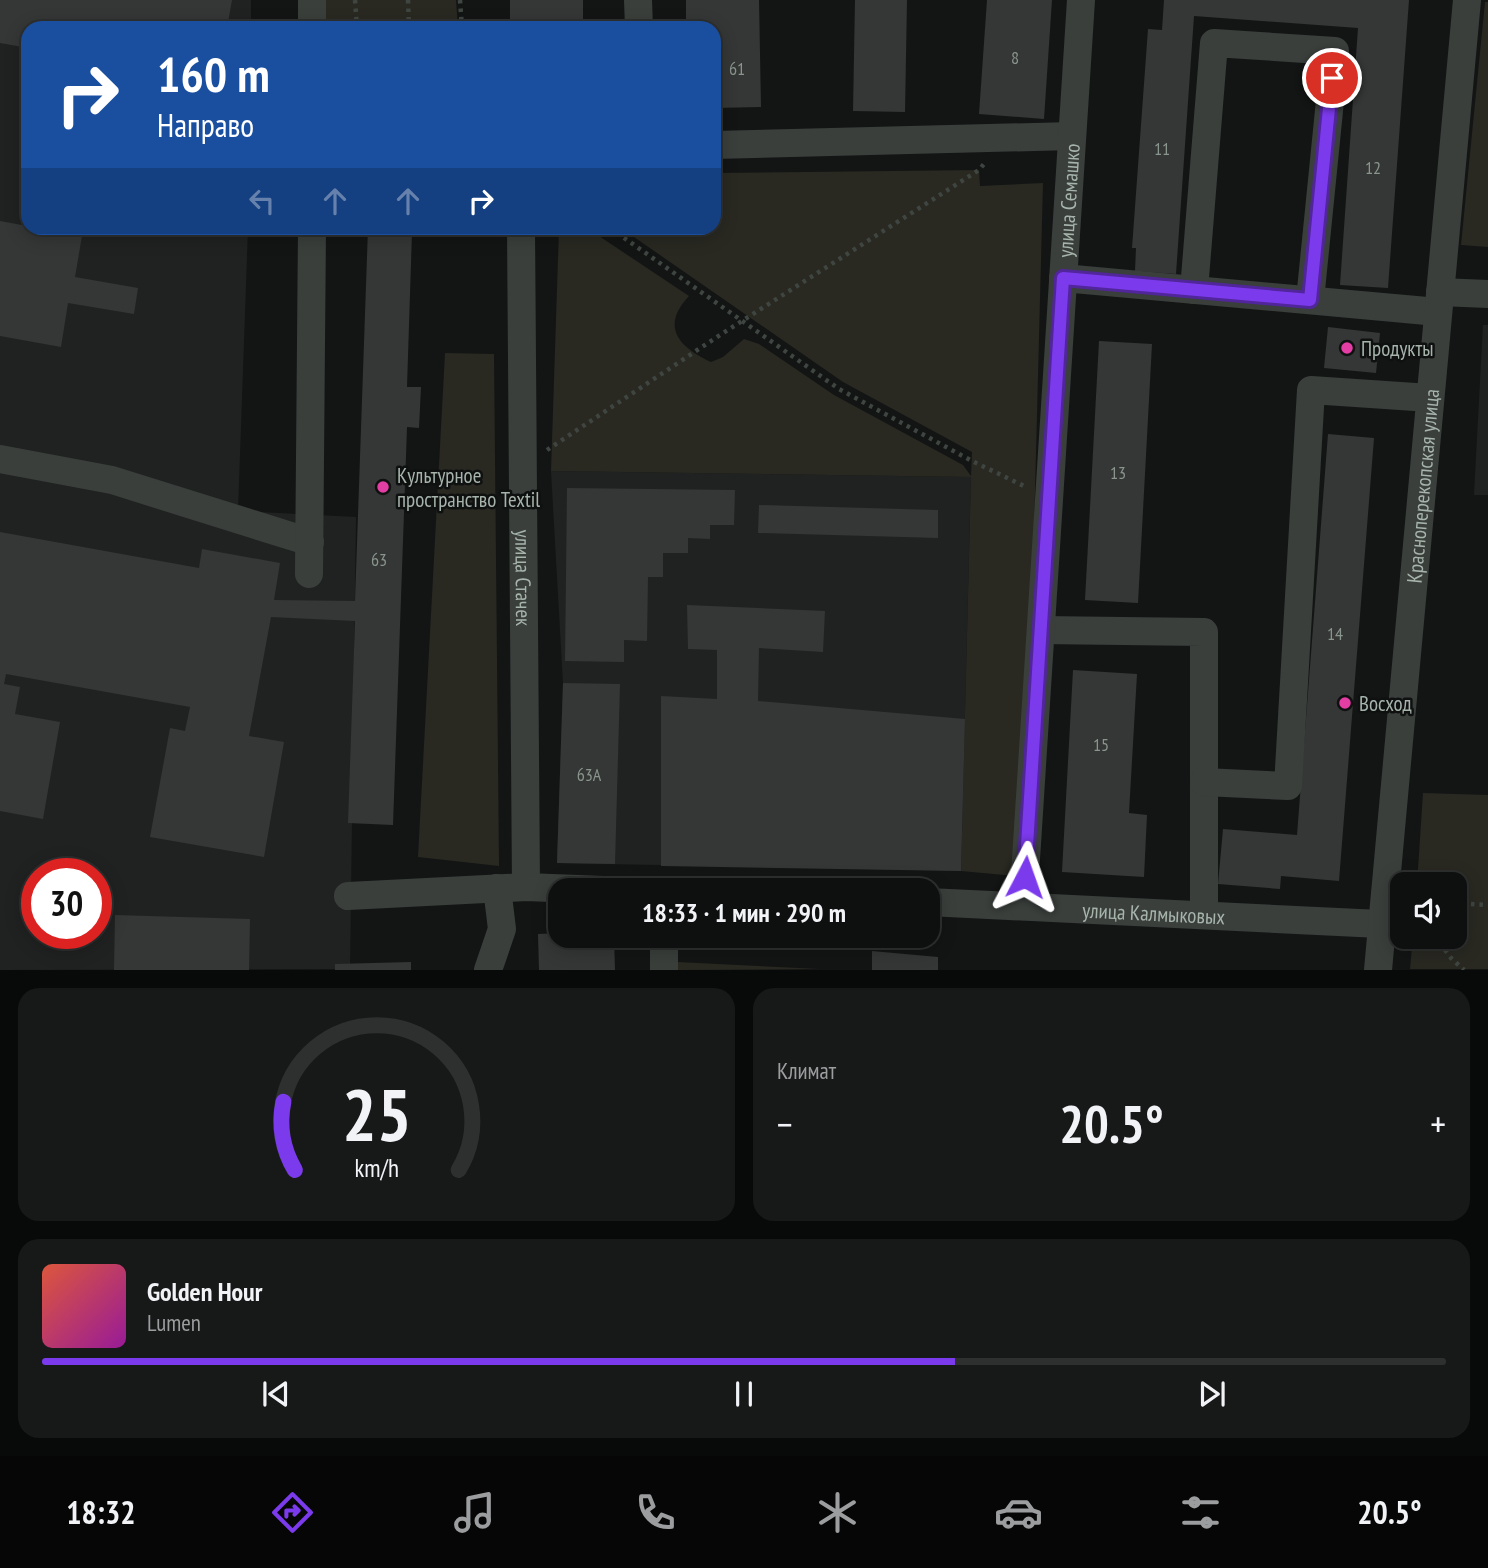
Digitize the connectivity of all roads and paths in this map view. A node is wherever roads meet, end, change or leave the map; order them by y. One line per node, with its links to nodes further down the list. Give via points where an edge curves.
1 (312, 0): 8 (street)
2 (355, 0): 9 (path)
3 (408, 0): 10 (path)
4 (460, 0): 11 (path)
5 (638, 0): 12 (street)
6 (1081, 0): 13 (street, улица Семашко)
7 (1467, 0): 23 (street, Красноперекопская улица)
8 (312, 21)
9 (356, 21)
10 (409, 21)
11 (462, 21)
12 (639, 21)
13 (1072, 136): 14 (street); 19 (street, улица Семашко)
14 (1007, 138): 15 (street); 24 (path, via 979,170)
15 (721, 145)
16 (312, 235): 29 (street)
17 (521, 235): 27 (street, улица Стачек)
18 (620, 235): 24 (path)
19 (1063, 278): 20 (street); 28 (street, улица Семашко)
20 (1194, 290): 22 (street); 22 (street, via 1214,43 1335,51)
21 (1488, 295): 23 (street)
22 (1310, 300): 23 (street)
23 (1439, 302): 25 (street, Красноперекопская улица)
24 (743, 320): 27 (path); 28 (path, via 839,389)
25 (1430, 398): 32 (street, via 1311,390 1288,786); 42 (street, Красноперекопская улица)
26 (0, 459): 29 (street, via 112,480)
27 (523, 466): 33 (street, улица Стачек)
28 (1049, 499): 31 (street, улица Семашко)
29 (310, 542): 30 (street)
30 (309, 574)
31 (1041, 630): 32 (street, via 1205,632); 40 (street, улица Семашко)
32 (1204, 782): 41 (street)
33 (526, 887): 34 (street); 35 (street)
34 (497, 888): 36 (street); 45 (street, via 502,929)
35 (548, 888)
36 (348, 896)
37 (940, 903): 40 (street, улица Калмыковых)
38 (1467, 904): 39 (path)
39 (1488, 905)
40 (1023, 906): 41 (street, улица Калмыковых)
41 (1203, 915): 42 (street, улица Калмыковых)
42 (1380, 924): 47 (street, Красноперекопская улица)
43 (664, 948): 46 (street)
44 (1444, 949): 48 (path)
45 (488, 970)
46 (664, 970)
47 (1378, 970)
48 (1464, 970)

